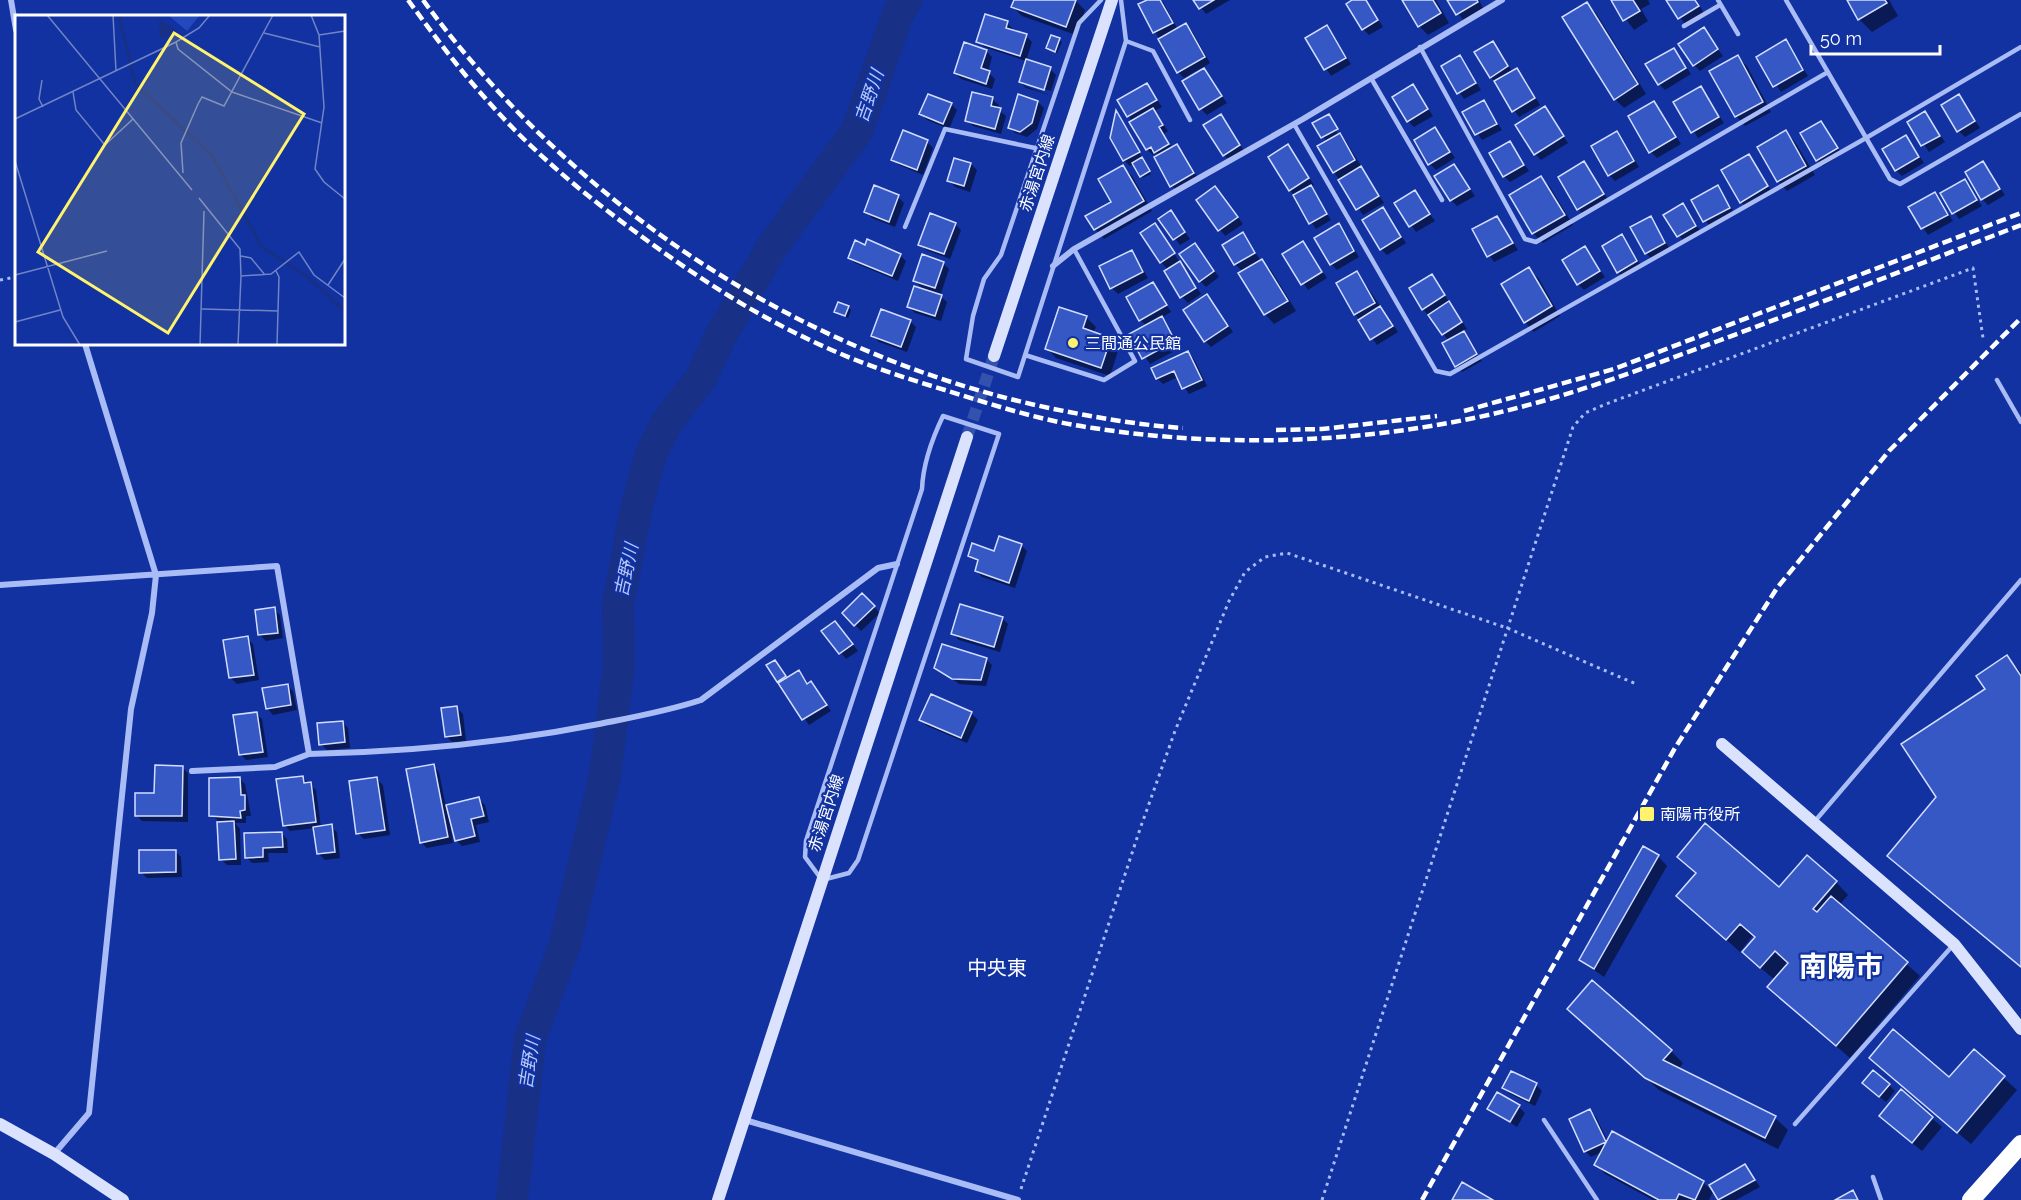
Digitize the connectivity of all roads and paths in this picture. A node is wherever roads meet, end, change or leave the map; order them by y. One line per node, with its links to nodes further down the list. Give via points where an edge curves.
1 (11, 0): 9 (street)
2 (1101, 0): 21 (lane, via 1079,23)
3 (1112, 0): 31 (main road, 赤湯宮内線)
4 (1121, 0): 12 (lane)
5 (1502, 0): 7 (street)
6 (1786, 0): 15 (lane)
7 (1494, 2): 13 (street)
8 (1719, 2): 10 (lane); 11 (lane)
9 (15, 24)
10 (1684, 26)
11 (1737, 34)
12 (1126, 41): 18 (lane, via 1153,51); 25 (lane)
13 (1420, 47): 15 (lane, via 1525,239 1536,242); 16 (street)
14 (2021, 47): 20 (lane)
15 (1828, 72): 20 (lane)
16 (1370, 77): 19 (street); 22 (lane)
17 (2020, 115): 20 (lane, via 1900,184 1890,179)
18 (1190, 120)
19 (1294, 124): 20 (lane, via 1436,371 1450,374); 24 (street)
20 (1866, 138)
21 (1035, 148): 23 (lane, via 945,129); 30 (lane, via 1001,255 981,288 966,359 1018,376)
22 (1442, 200)
23 (905, 227)
24 (1074, 249): 25 (street); 30 (lane, via 1135,361 1104,380)
25 (1053, 266): 30 (lane)
26 (15, 277): 27 (path)
27 (0, 280)
28 (1983, 338): 39 (path, via 1973,268 1585,413 1573,427)
29 (85, 345): 36 (street)
30 (1025, 355)
31 (994, 356)
32 (1997, 380): 33 (lane)
33 (2021, 422)
34 (967, 437): 45 (main road, 赤湯宮内線)
35 (897, 564): 42 (street, via 878,568 701,700 673,710 524,739 373,753); 45 (lane, via 806,841 805,857); 45 (lane, via 922,489 922,473 933,437 943,416 999,434 858,860 849,873)
36 (156, 575): 38 (street); 42 (street, via 277,566); 53 (street, via 152,613 131,709 89,1113)
37 (2021, 580): 44 (lane)
38 (0, 585)
39 (1507, 628): 40 (path); 57 (path, via 1287,553 1265,556 1245,572 1175,731); 58 (path)
40 (1636, 684)
41 (1722, 744): 44 (main road)
42 (309, 754): 43 (street, via 275,767)
43 (192, 771)
44 (1813, 823): 46 (main road)
45 (822, 880): 48 (main road, 赤湯宮内線)
46 (1954, 944): 47 (main road); 51 (lane)
47 (2021, 1029)
48 (744, 1120): 56 (main road, 赤湯宮内線); 57 (street)
49 (1544, 1120): 59 (lane)
50 (0, 1124): 53 (main road)
51 (1795, 1124)
52 (2021, 1144): 61 (highway)
53 (54, 1154): 55 (main road)
54 (1873, 1177): 60 (lane)
55 (123, 1200)
56 (718, 1200)
57 (1018, 1200)
58 (1322, 1200)
59 (1597, 1200)
60 (1881, 1200)
61 (1971, 1200)

